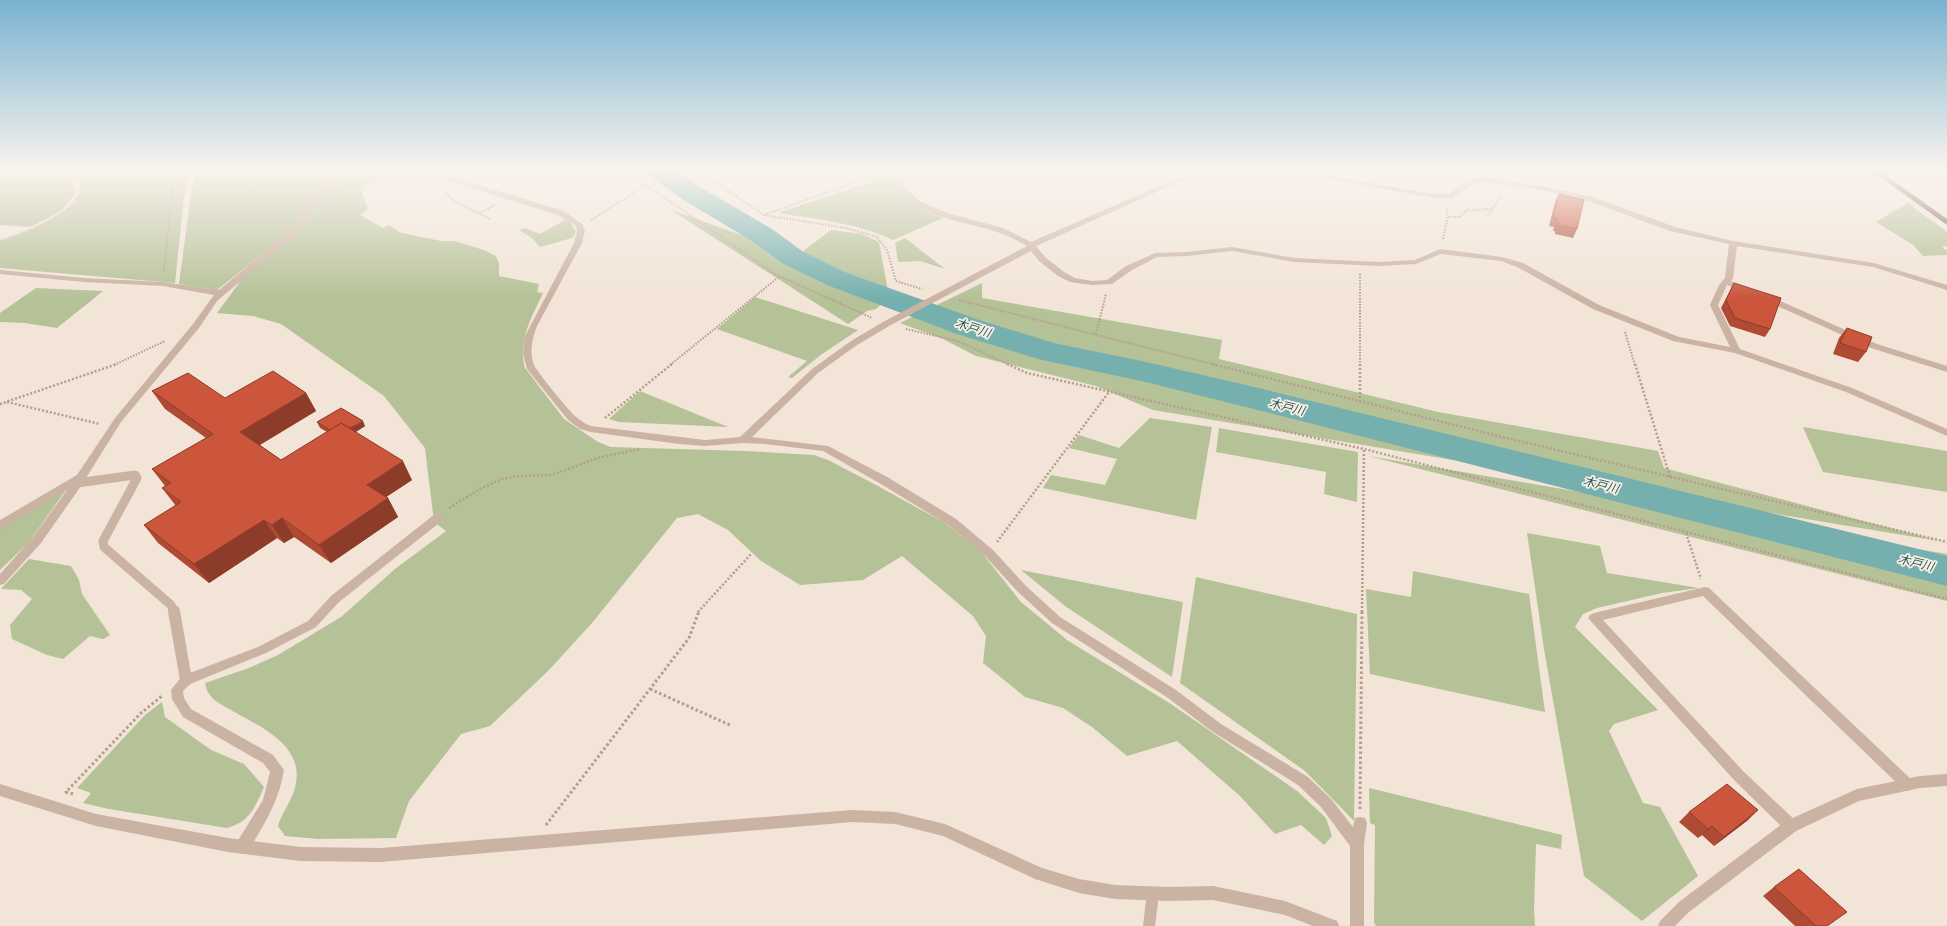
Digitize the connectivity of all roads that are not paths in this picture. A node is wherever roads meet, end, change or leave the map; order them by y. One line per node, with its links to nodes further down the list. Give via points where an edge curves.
1 (310, 212): 13 (street, via 289,236)
2 (558, 212): 17 (street, via 579,225 581,231 578,243 533,326 528,338 527,354 530,367 570,418 591,429 666,440 705,443)
3 (939, 212): 9 (street, via 1004,232)
4 (1109, 212): 9 (street)
5 (1627, 212): 8 (street, via 1673,229)
6 (1932, 212): 7 (main road)
7 (1947, 223)
8 (1733, 242): 11 (street); 12 (street, via 1874,265)
9 (1032, 246): 14 (street, via 1061,274 1073,280 1092,283 1109,282 1129,268 1156,255 1232,249 1270,258 1360,263 1408,264 1440,251 1502,259 1621,317 1688,342); 17 (street, via 854,343 815,371)
10 (0, 272): 13 (street, via 163,284)
11 (1727, 282): 14 (street, via 1723,285 1714,305); 15 (street, via 1792,307 1874,346)
12 (1947, 288)
13 (220, 293): 18 (street, via 115,425)
14 (1737, 350): 16 (street, via 1849,390)
15 (1947, 369)
16 (1947, 433)
17 (743, 440): 28 (street, via 825,448 952,522 989,553 1056,620 1172,694 1217,728 1303,781 1326,804)
18 (80, 480): 20 (street); 21 (street, via 37,540); 22 (lane, via 135,475 137,478 104,541 104,547 171,605 175,614)
19 (439, 517): 22 (street, via 335,599 312,624 262,650)
20 (0, 525)
21 (0, 581)
22 (186, 680): 29 (street, via 177,690 178,699 187,713 268,759 277,770 275,788 266,809)
23 (1947, 780): 24 (street)
24 (1908, 785): 27 (street, via 1857,795); 27 (street, via 1705,591 1594,618 1739,776)
25 (0, 790): 29 (street, via 96,820)
26 (1360, 823): 28 (street)
27 (1791, 826): 34 (street, via 1684,907)
28 (1358, 844): 33 (street)
29 (242, 847): 30 (street, via 301,854 381,855 852,816 895,818 945,830 1040,874 1079,886 1115,892)
30 (1152, 893): 31 (lane); 32 (street, via 1213,893 1285,908)
31 (1149, 926)
32 (1332, 926)
33 (1357, 926)
34 (1665, 926)

